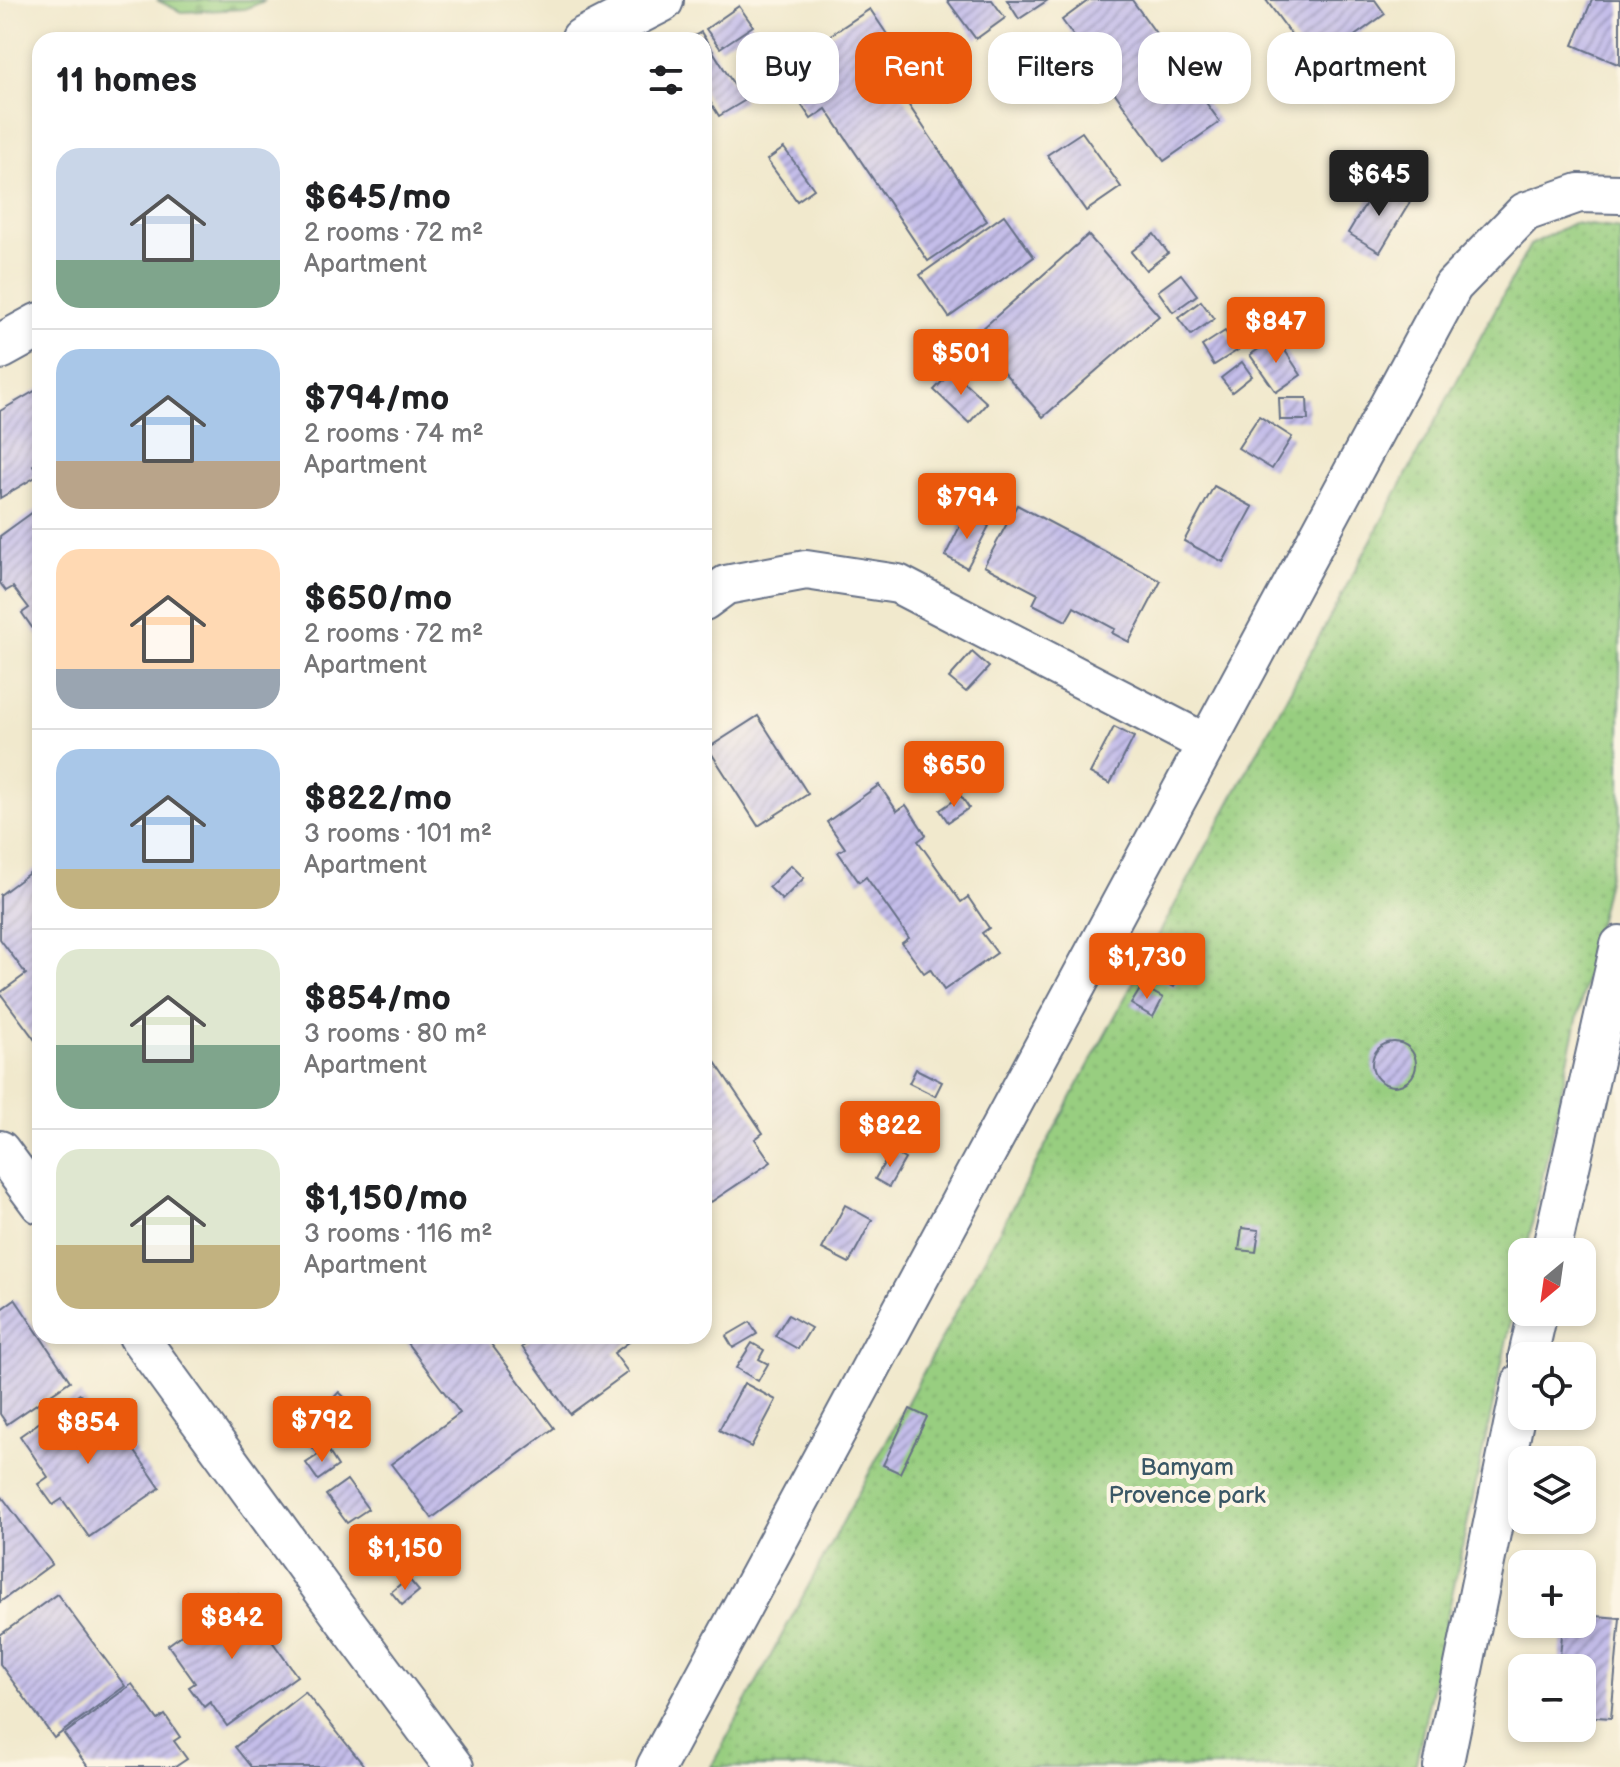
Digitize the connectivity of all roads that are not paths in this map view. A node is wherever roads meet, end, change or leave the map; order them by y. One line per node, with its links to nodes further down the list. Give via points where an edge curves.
1 (661, 0): 2 (street)
2 (599, 32)
3 (1620, 194): 7 (street, via 1579,193 1525,212 1453,286)
4 (32, 329): 5 (street)
5 (0, 346)
6 (712, 595): 7 (street, via 726,585 806,570 898,584)
7 (1207, 744): 15 (street)
8 (1620, 945): 11 (street)
9 (0, 1150): 10 (street)
10 (32, 1193)
11 (1554, 1238)
12 (144, 1344): 14 (street)
13 (1512, 1430): 16 (street)
14 (454, 1767)
15 (656, 1767)
16 (1443, 1767)

